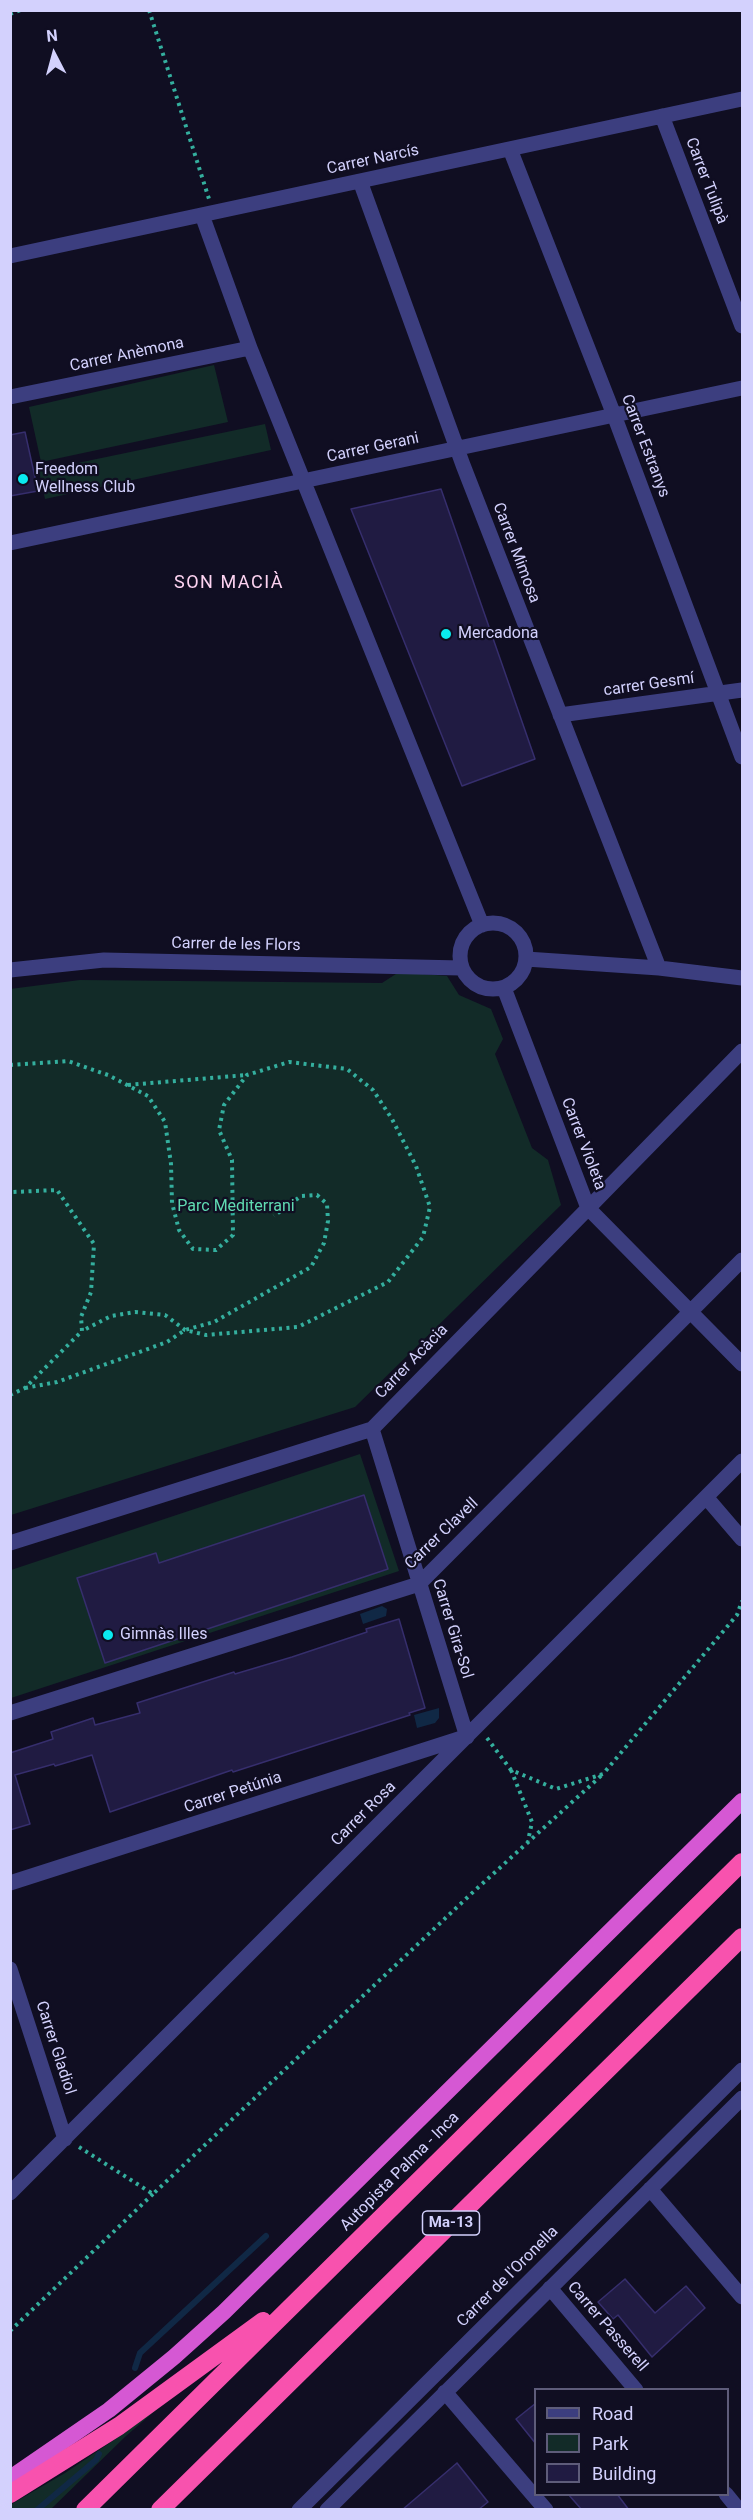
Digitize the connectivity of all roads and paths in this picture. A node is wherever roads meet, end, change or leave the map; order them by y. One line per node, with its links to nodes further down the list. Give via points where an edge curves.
1 (21, 10): 3 (path)
2 (149, 10): 8 (path)
3 (10, 14)
4 (742, 99): 5 (street, Carrer Narcís)
5 (662, 116): 6 (street, Carrer Narcís); 10 (street, Carrer Tulipà)
6 (510, 149): 7 (street, Carrer Narcís); 14 (street, Carrer Estranys)
7 (360, 181): 8 (street, Carrer Narcís); 15 (street, Carrer Mimosa)
8 (208, 214): 9 (street, Carrer Narcís); 11 (street)
9 (10, 256)
10 (742, 326)
11 (250, 348): 13 (street, Carrer Anèmona); 16 (street)
12 (742, 388): 14 (street, Carrer Gerani)
13 (10, 398)
14 (614, 415): 15 (street, Carrer Gerani); 19 (street, Carrer Estranys)
15 (458, 448): 16 (street, Carrer Gerani); 20 (street, Carrer Mimosa)
16 (303, 481): 17 (street, Carrer Gerani); 22 (street)
17 (10, 543)
18 (742, 690): 19 (street, carrer Gesmí)
19 (718, 694): 20 (street, carrer Gesmí); 21 (street, Carrer Estranys)
20 (560, 715): 25 (street, Carrer Mimosa)
21 (742, 757)
22 (482, 925): 23 (street, via 512,928 525,947); 24 (street, via 464,939)
23 (526, 959): 25 (street); 28 (street, via 522,974)
24 (461, 968): 26 (street, Carrer de les Flors, via 104,960); 28 (street, via 476,986)
25 (659, 969): 27 (street)
26 (10, 970)
27 (742, 978)
28 (504, 988): 34 (street, Carrer Violeta)
29 (742, 1050): 34 (street, Carrer Acàcia)
30 (10, 1065): 32 (path, via 68,1061)
31 (247, 1075): 32 (path); 32 (path, via 224,1105 219,1130 232,1160 233,1234 216,1250 193,1249 179,1230 172,1203 165,1122 148,1096); 38 (path, via 289,1062 347,1069 373,1090 416,1166 430,1207 423,1237 388,1282 297,1327 206,1335)
32 (127, 1085)
33 (13, 1192): 39 (path, via 57,1190 94,1244 91,1292 81,1317)
34 (588, 1208): 37 (street, Carrer Violeta); 43 (street, Carrer Acàcia)
35 (273, 1216): 38 (path, via 301,1196 317,1195 327,1204 324,1243 311,1266 214,1322)
36 (742, 1260): 37 (street, Carrer Clavell)
37 (691, 1311): 40 (street, Carrer Violeta); 48 (street, Carrer Clavell)
38 (185, 1330): 39 (path, via 165,1315 135,1312 111,1316); 41 (path, via 167,1342 57,1382)
39 (82, 1331): 41 (path)
40 (742, 1364)
41 (25, 1388): 42 (path)
42 (10, 1395)
43 (372, 1428): 47 (street, Carrer Acàcia); 48 (street, Carrer Gira-Sol)
44 (742, 1461): 45 (street, Carrer Rosa)
45 (706, 1497): 46 (street); 51 (street, Carrer Rosa)
46 (742, 1539)
47 (10, 1543)
48 (419, 1584): 50 (street, Carrer Clavell); 51 (street, Carrer Gira-Sol)
49 (742, 1601): 53 (path, via 737,1615)
50 (10, 1713)
51 (472, 1731): 52 (path); 57 (street, Carrer Petúnia); 62 (street, Carrer Rosa)
52 (511, 1770): 53 (path, via 556,1789); 55 (path, via 532,1822)
53 (603, 1774): 55 (path)
54 (742, 1801): 72 (highway, via 224,2312 109,2410)
55 (528, 1842): 65 (path)
56 (742, 1863): 66 (highway, Autopista Palma - Inca / Ma-13)
57 (10, 1883)
58 (742, 1937): 80 (highway, Ma-13)
59 (10, 1969): 62 (street, Carrer Gladiol)
60 (742, 2070): 73 (street, Carrer de l'Oronella)
61 (742, 2098): 63 (street)
62 (65, 2139): 64 (street, Carrer Rosa); 65 (path)
63 (650, 2189): 67 (street); 68 (street)
64 (10, 2193)
65 (153, 2194): 69 (path)
66 (316, 2283): 74 (highway, via 119,2426); 79 (highway, Autopista Palma - Inca / Ma-13)
67 (550, 2289): 70 (street, Carrer Passerell); 71 (street)
68 (742, 2297)
69 (10, 2331)
70 (634, 2388)
71 (445, 2392): 76 (street); 78 (street)
72 (10, 2478)
73 (319, 2490): 78 (street); 81 (street, Carrer de l'Oronella)
74 (10, 2494)
75 (534, 2496): 82 (street)
76 (534, 2496)
77 (728, 2496): 83 (street)
78 (331, 2508)
79 (85, 2510)
80 (160, 2510)
81 (299, 2510)
82 (546, 2510)
83 (739, 2510)

